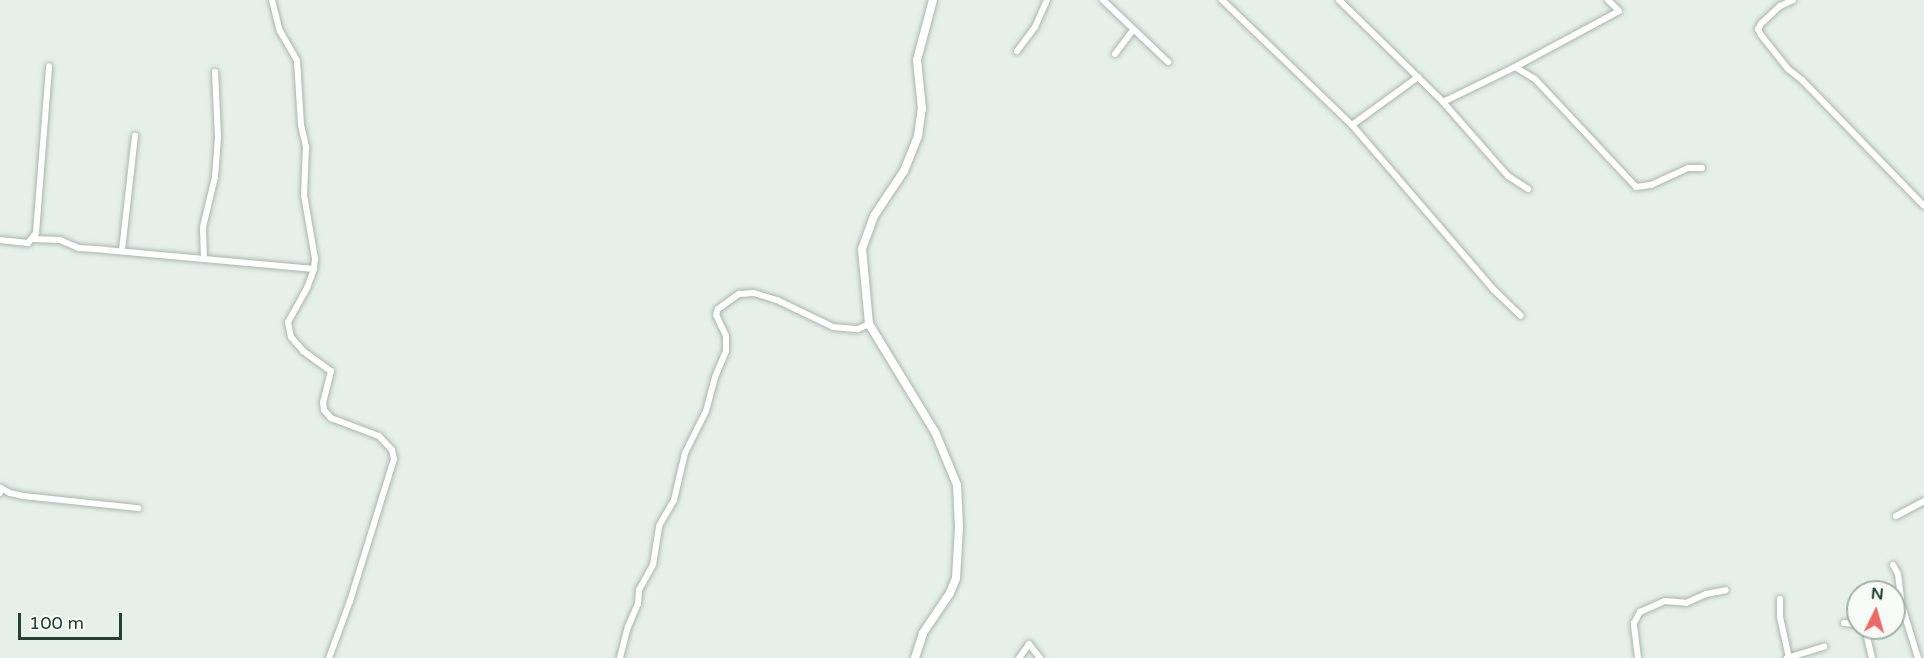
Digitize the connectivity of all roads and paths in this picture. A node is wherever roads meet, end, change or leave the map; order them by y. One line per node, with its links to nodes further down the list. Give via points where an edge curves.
1 (272, 0): 27 (street, via 280,31 297,61 306,147 304,195)
2 (933, 0): 29 (street, via 917,60 922,122 904,171 874,216 862,249)
3 (1047, 0): 10 (street, via 1035,27)
4 (1103, 0): 9 (street)
5 (1222, 0): 18 (street)
6 (1339, 0): 16 (street)
7 (1608, 0): 14 (street, via 1618,11)
8 (1793, 0): 22 (street, via 1761,24 1761,35 1788,69)
9 (1133, 30): 11 (street); 12 (street)
10 (1017, 51)
11 (1115, 54)
12 (1168, 62)
13 (49, 67): 23 (street, via 38,224)
14 (1515, 67): 17 (street); 20 (street, via 1534,80 1636,187 1651,186 1688,168)
15 (215, 72): 26 (street, via 218,137 215,177 203,227)
16 (1418, 77): 17 (street); 18 (street)
17 (1443, 102): 21 (street, via 1508,176)
18 (1352, 125): 28 (street)
19 (135, 136): 25 (street)
20 (1702, 168)
21 (1528, 189)
22 (1924, 206)
23 (33, 239): 24 (street, via 24,243); 25 (street, via 60,240 79,248)
24 (0, 240)
25 (122, 250): 26 (street)
26 (204, 258): 27 (street)
27 (314, 268): 39 (street, via 308,288 290,314 291,337 331,371 324,410 331,418 379,436 392,450 394,459)
28 (1521, 316)
29 (869, 324): 40 (street, via 858,329 833,327 754,293 740,294 718,309 716,315 726,336 726,351 706,411 686,453 674,500 659,526 653,565 639,590); 41 (street, via 935,432 957,485 956,578 923,633)
30 (0, 493): 32 (street, via 1,488 23,496)
31 (1924, 501): 33 (street)
32 (138, 508)
33 (1896, 516)
34 (1893, 565): 47 (street)
35 (1726, 590): 44 (street, via 1686,603 1665,601 1640,612 1634,623)
36 (1780, 599): 45 (street)
37 (1868, 640): 46 (street)
38 (1824, 647): 45 (street)
39 (329, 658)
40 (620, 658)
41 (915, 658)
42 (1019, 658): 43 (street, via 1029,645)
43 (1041, 658)
44 (1638, 658)
45 (1788, 658)
46 (1872, 658)
47 (1917, 658)

